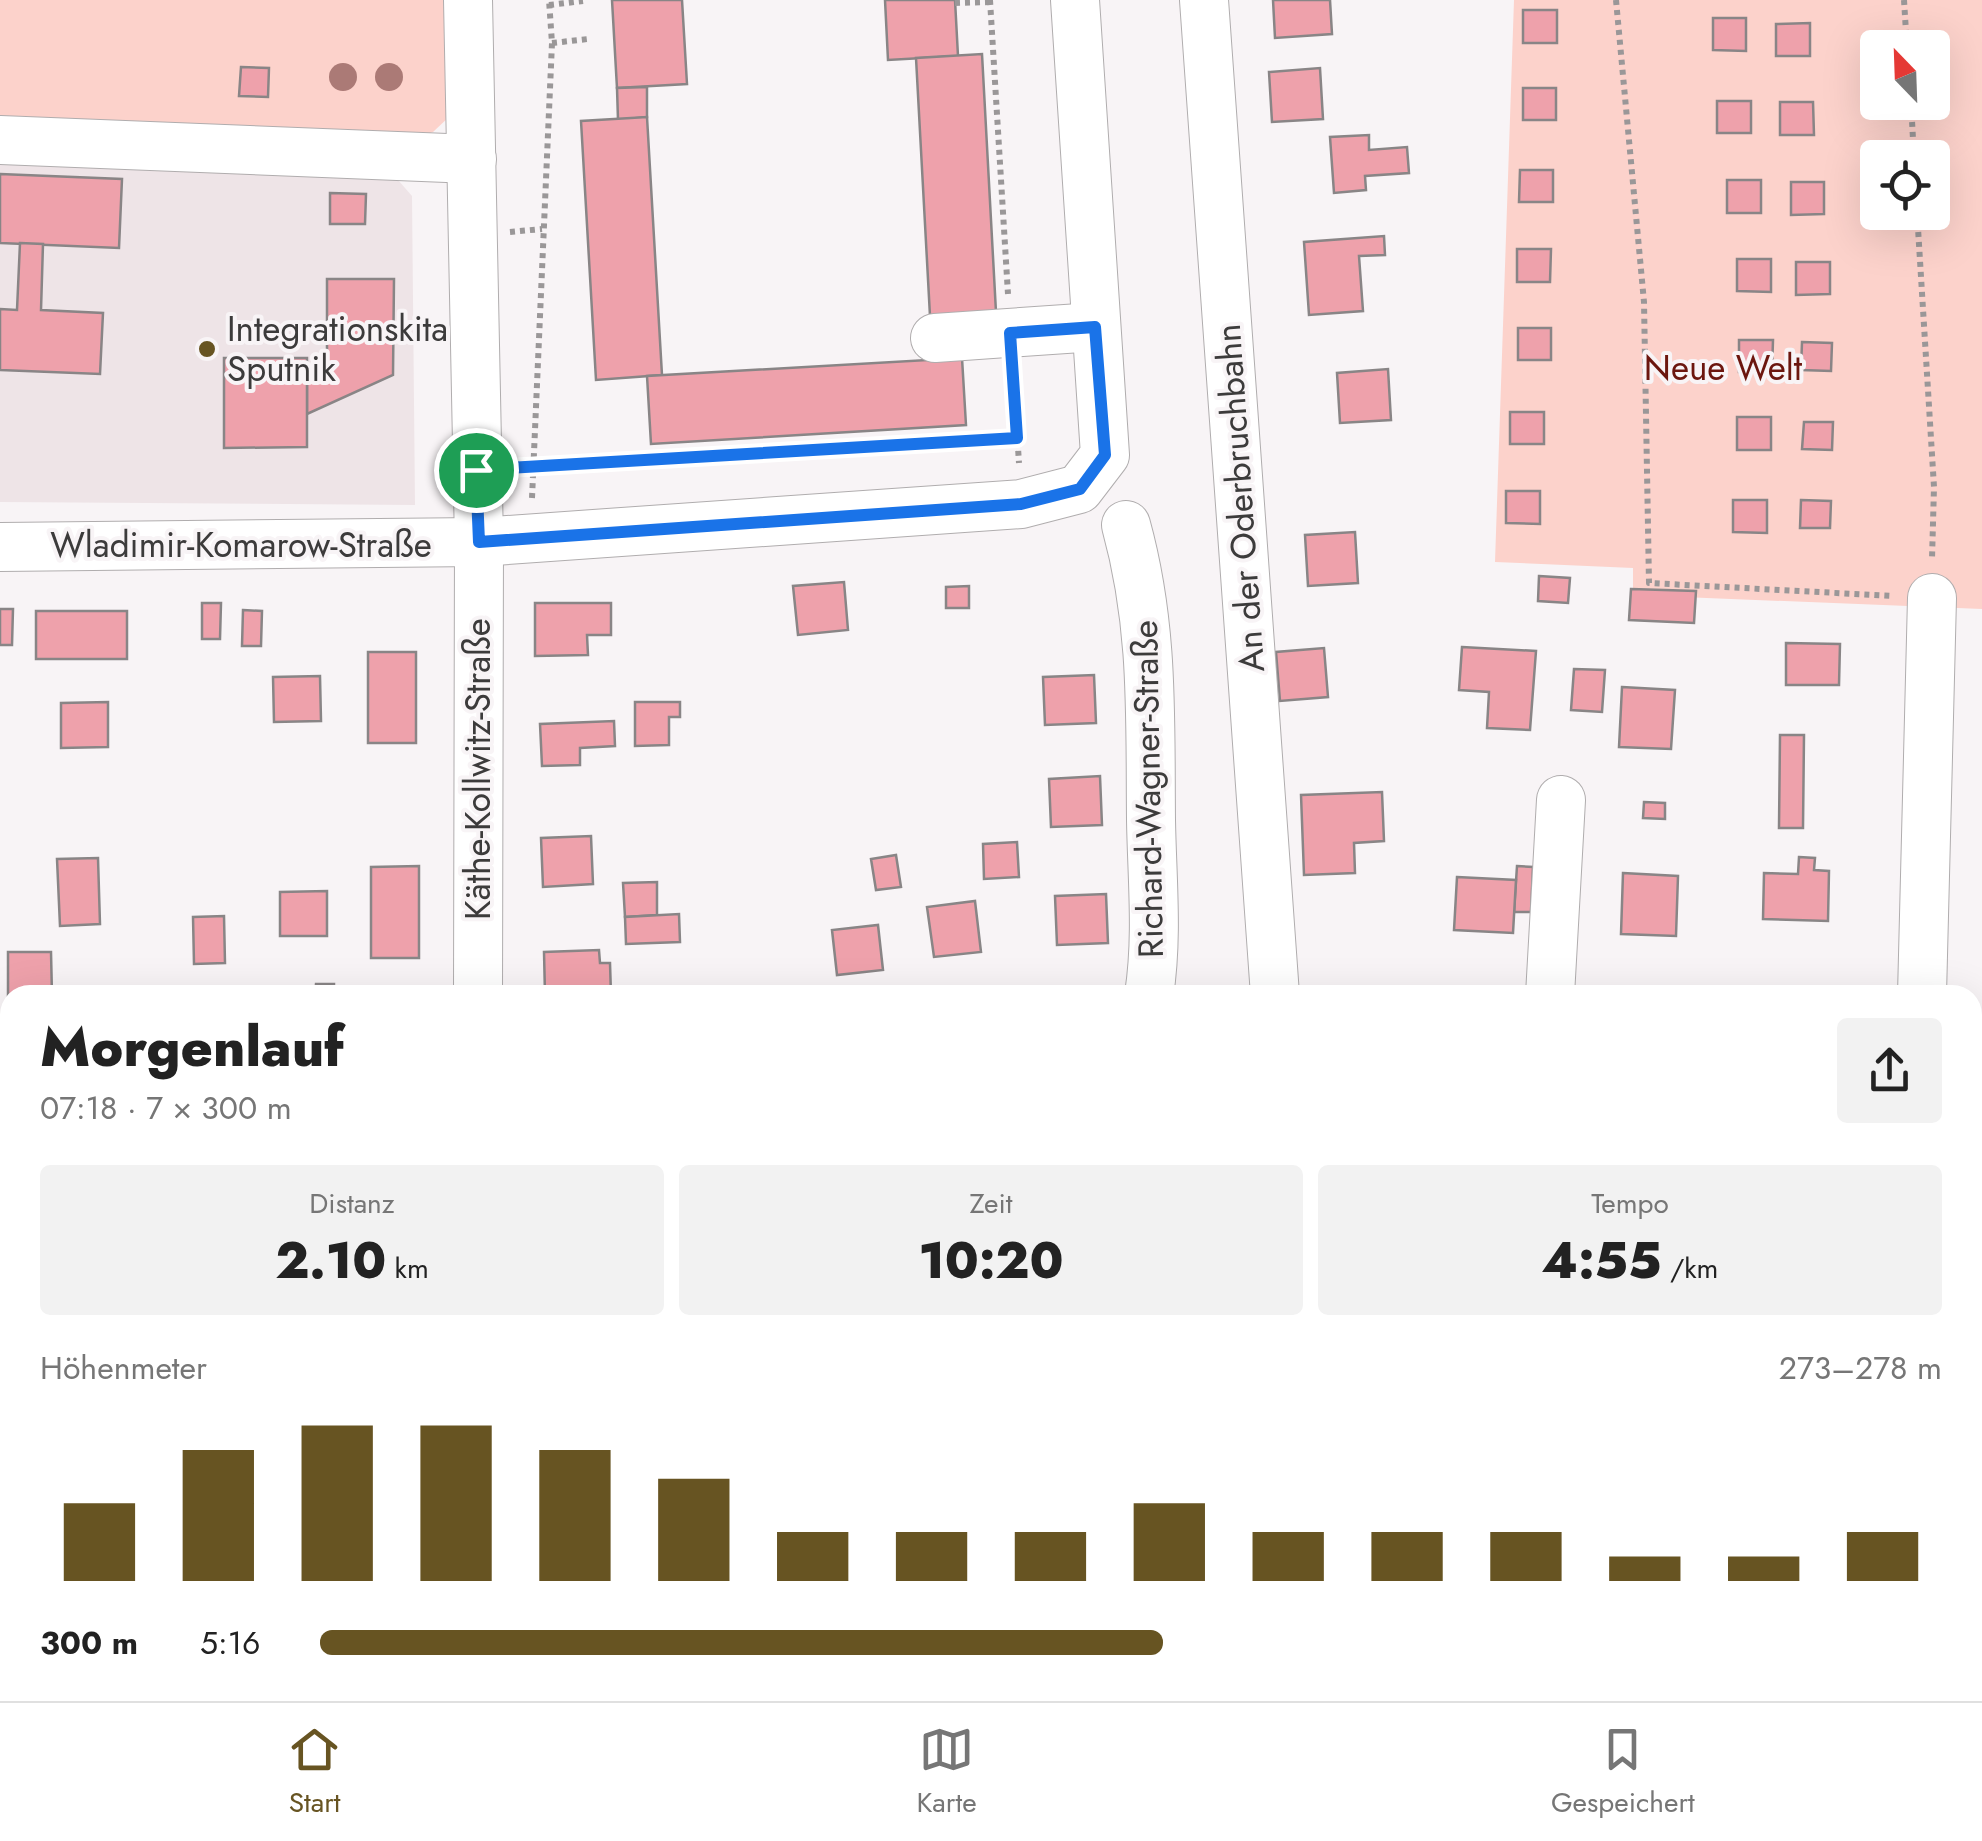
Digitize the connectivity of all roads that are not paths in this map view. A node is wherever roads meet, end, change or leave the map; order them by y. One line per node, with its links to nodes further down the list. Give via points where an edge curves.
1 (468, 0): 5 (street, Käthe-Kollwitz-Straße)
2 (1074, 0): 6 (street)
3 (1204, 0): 15 (street, An der Oderbruchbahn)
4 (0, 140): 5 (street)
5 (472, 159): 9 (street, Käthe-Kollwitz-Straße)
6 (1095, 327): 7 (street); 9 (street, Wladimir-Komarow-Straße, via 1105,455 1080,489 1021,504)
7 (935, 338)
8 (1126, 525): 14 (street, Richard-Wagner-Straße, via 1151,659 1156,945)
9 (479, 542): 10 (street, Wladimir-Komarow-Straße); 13 (street, Käthe-Kollwitz-Straße)
10 (0, 546)
11 (1932, 598): 17 (street)
12 (1561, 800): 16 (street)
13 (478, 985)
14 (1150, 985)
15 (1274, 985)
16 (1551, 985)
17 (1922, 985)

